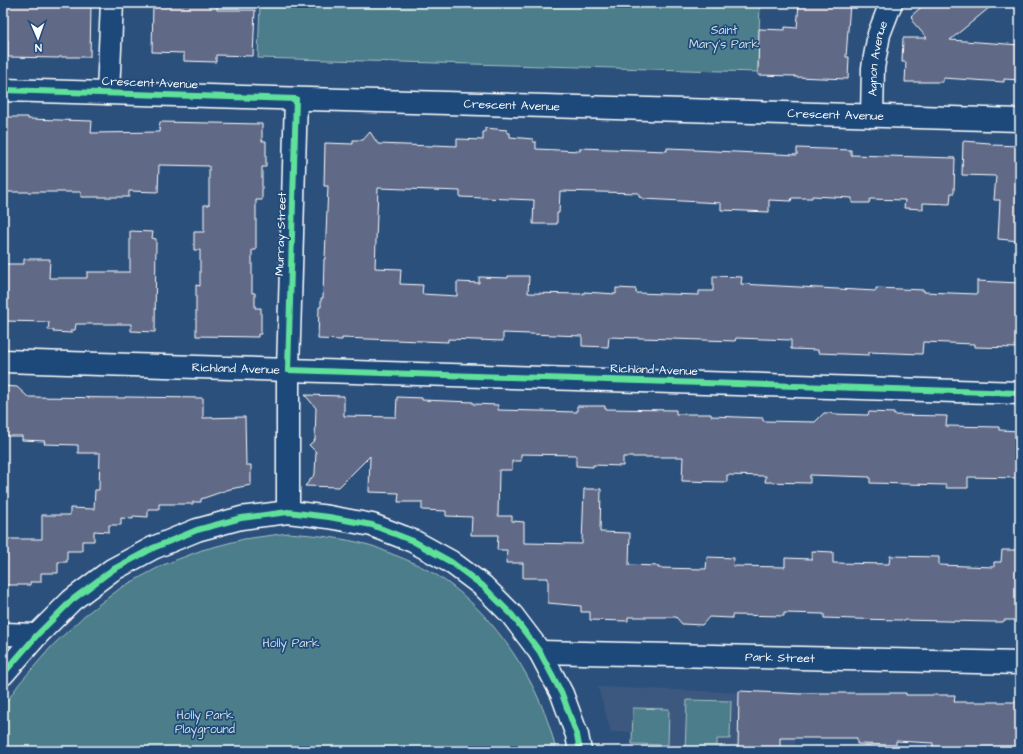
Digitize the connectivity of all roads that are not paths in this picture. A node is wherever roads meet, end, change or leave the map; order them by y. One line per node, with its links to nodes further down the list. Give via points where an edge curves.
1 (112, 3): 4 (street)
2 (891, 3): 6 (street, Agnon Avenue, via 879,34 873,68)
3 (3, 90): 4 (street, Crescent Avenue)
4 (108, 93): 5 (street, Crescent Avenue)
5 (296, 99): 6 (street, Crescent Avenue); 9 (street, Murray Street)
6 (872, 116): 7 (street, Crescent Avenue)
7 (1020, 120)
8 (3, 361): 9 (street, Richland Avenue)
9 (288, 370): 10 (street, Richland Avenue); 11 (street, Murray Street)
10 (1020, 393)
11 (288, 512): 13 (street, via 241,518 197,530 153,548 112,570 72,600); 14 (street, via 372,526 414,541 451,562 483,586 512,615)
12 (3, 634): 13 (street)
13 (37, 635): 16 (street)
14 (540, 652): 15 (street, Park Street); 17 (street, via 562,694)
15 (1020, 663)
16 (3, 674)
17 (580, 751)

